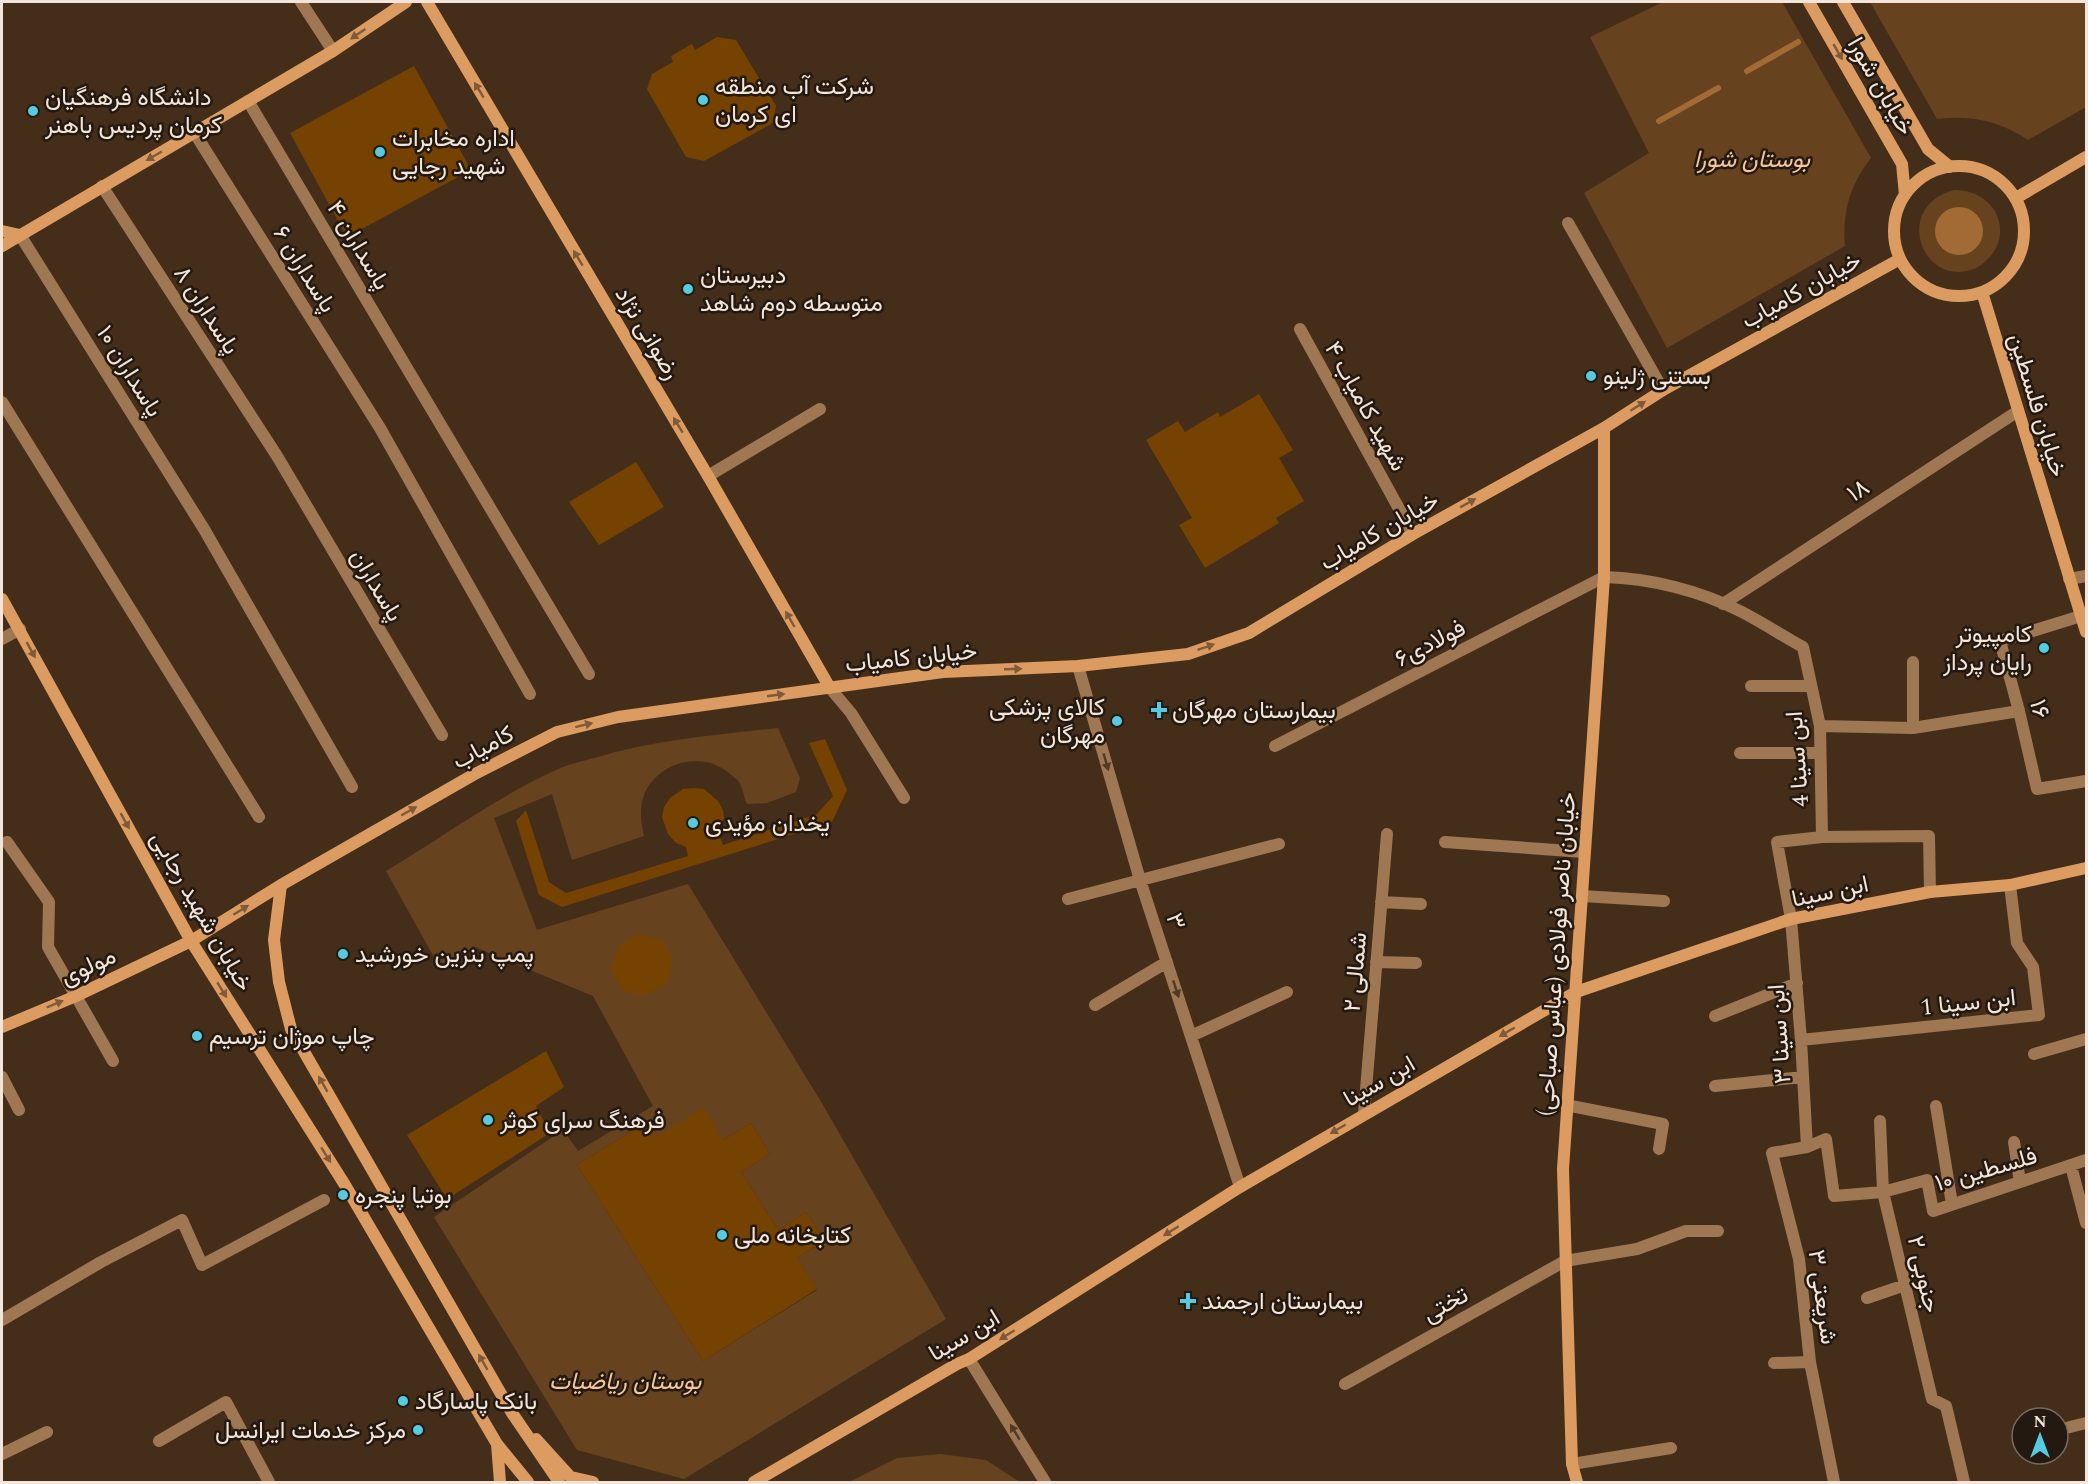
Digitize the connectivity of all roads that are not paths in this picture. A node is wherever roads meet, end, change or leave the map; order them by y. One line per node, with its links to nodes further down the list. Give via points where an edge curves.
1 (301, 2): 6 (street)
2 (406, 2): 6 (main road, one-way to 6)
3 (427, 2): 27 (main road, رضوانی نژاد, one-way to 3)
4 (1809, 2): 12 (main road, خیابان شورا, one-way to 12, via 1902,164)
5 (1844, 2): 10 (main road, خیابان شورا, via 1928,149)
6 (333, 51): 7 (main road)
7 (248, 101): 8 (main road); 40 (street, پاسداران ۴)
8 (194, 132): 11 (main road, one-way to 11); 44 (street, پاسداران ۶, via 380,428)
9 (2086, 157): 13 (main road)
10 (1950, 167): 12 (main road, via 1925,176); 13 (main road, via 1988,172)
11 (102, 186): 16 (main road); 26 (street, پاسداران ۸)
12 (1905, 195): 18 (main road, via 1895,219)
13 (2016, 198): 19 (main road, via 2025,235 2018,259 2003,279)
14 (1568, 223): 21 (street)
15 (2, 231): 16 (main road)
16 (20, 234): 17 (main road); 53 (street, پاسداران ۱۰, via 204,529)
17 (2, 246)
18 (1900, 259): 19 (main road, via 1929,288 1955,296); 21 (main road, خیابان کامیاب)
19 (1982, 292): 24 (main road, خیابان فلسطین)
20 (1300, 330): 28 (street, شهید کامیاب ۴)
21 (1663, 390): 25 (main road, خیابان کامیاب, one-way to 21)
22 (2, 402): 55 (street)
23 (820, 409): 27 (street)
24 (2018, 411): 31 (main road, خیابان فلسطین); 33 (street, ۱۸)
25 (1604, 428): 28 (main road, خیابان کامیاب, one-way to 25); 30 (main road, خیابان ناصر فولادی (عباس صباحی))
26 (277, 456): 48 (street, پاسداران)
27 (708, 476): 43 (main road, رضوانی نژاد, one-way to 27)
28 (1413, 534): 39 (main road, خیابان کامیاب, one-way to 28, via 1188,654 1249,633)
29 (2086, 576): 31 (street)
30 (1604, 577): 33 (street, via 1691,591); 49 (street, فولادی۶); 61 (main road, خیابان ناصر فولادی (عباس صباحی))
31 (2069, 579): 34 (main road, خیابان فلسطین)
32 (2, 599): 35 (main road, خیابان شهید رجایی)
33 (1723, 604): 42 (street, ابن سینا 4, via 1803,647)
34 (2081, 616): 36 (main road, خیابان فلسطین); 45 (street, ۱۶, via 2000,641)
35 (20, 629): 37 (street); 73 (main road, خیابان شهید رجایی, one-way to 73)
36 (2086, 632)
37 (2, 639)
38 (1913, 662): 47 (street)
39 (1078, 666): 43 (main road, خیابان کامیاب, one-way to 39, via 943,672); 63 (street, ۳, one-way to 63)
40 (589, 674)
41 (1751, 686): 42 (street)
42 (1811, 686): 46 (street, ابن سینا 4)
43 (830, 688): 54 (street, via 851,713); 64 (main road, کامیاب, one-way to 43, via 556,732 618,717)
44 (530, 694)
45 (2019, 711): 47 (street); 52 (street, ۱۶, via 2037,789)
46 (1820, 726): 47 (street); 51 (street, ابن سینا 4)
47 (1913, 728)
48 (442, 735)
49 (1275, 746)
50 (1740, 753): 51 (street)
51 (1820, 753): 57 (street, ابن سینا 4)
52 (2086, 781)
53 (352, 787)
54 (904, 798)
55 (259, 817)
56 (1387, 834): 70 (street, ۲ شمالی)
57 (1822, 837): 66 (street, via 1929,836); 72 (street, ابن سینا 4, via 1777,842)
58 (7, 842): 80 (street, via 49,902 48,947)
59 (1445, 842): 61 (street)
60 (1279, 844): 63 (street)
61 (1584, 852): 67 (main road, خیابان ناصر فولادی (عباس صباحی))
62 (2086, 868): 65 (main road, ابن سینا)
63 (1140, 880): 68 (street); 74 (street, ۳)
64 (282, 885): 73 (main road, کامیاب, one-way to 64); 117 (main road, خیابان شهید رجایی, one-way to 64, via 291,1029 274,940)
65 (2010, 885): 66 (main road, ابن سینا); 86 (street, ابن سینا 1, via 2017,943 2033,967 2039,1015)
66 (1930, 892): 72 (main road, ابن سینا)
67 (1582, 896): 69 (street); 79 (main road, خیابان ناصر فولادی (عباس صباحی))
68 (1068, 899)
69 (1664, 901)
70 (1381, 902): 71 (street); 75 (street, ۲ شمالی)
71 (1421, 904)
72 (1791, 919): 77 (street, ابن سینا ۳); 79 (main road, ابن سینا)
73 (191, 941): 80 (main road, مولوی); 122 (main road, خیابان شهید رجایی, one-way to 122, via 345,1185)
74 (1167, 962): 81 (street); 84 (street, ۳, one-way to 84)
75 (1377, 962): 76 (street); 95 (street, ۲ شمالی)
76 (1416, 963)
77 (1797, 982): 82 (street); 86 (street, ابن سینا ۳)
78 (1287, 992): 84 (street)
79 (1576, 992): 92 (main road, خیابان ناصر فولادی (عباس صباحی)); 95 (main road, ابن سینا, one-way to 95)
80 (76, 996): 83 (main road, مولوی, one-way to 80); 88 (street)
81 (1095, 1005)
82 (1715, 1016)
83 (2, 1027)
84 (1191, 1036): 103 (street, ۳)
85 (2086, 1039): 87 (street)
86 (1801, 1040): 90 (street, ابن سینا ۳)
87 (2034, 1054)
88 (113, 1061)
89 (2, 1077): 94 (street)
90 (1803, 1077): 91 (street); 98 (street, ابن سینا ۳)
91 (1715, 1086)
92 (1566, 1105): 99 (street, via 1663,1124); 109 (main road, خیابان ناصر فولادی (عباس صباحی))
93 (1936, 1106): 106 (street)
94 (19, 1110)
95 (1364, 1114): 103 (main road, ابن سینا, one-way to 103)
96 (1880, 1121): 104 (street, ۲ جنوبی)
97 (2014, 1142): 102 (street)
98 (1807, 1147): 104 (street, via 1826,1139 1834,1196); 114 (street, شریعتی ۳, via 1772,1153 1799,1259)
99 (1659, 1149)
100 (2086, 1161): 101 (street, فلسطین ۱۰)
101 (2071, 1166): 102 (street, فلسطین ۱۰); 107 (street)
102 (2020, 1182): 106 (street, فلسطین ۱۰)
103 (1240, 1187): 113 (main road, ابن سینا, one-way to 113)
104 (1883, 1192): 106 (street, فلسطین ۱۰, via 1927,1180 1933,1210); 110 (street, ۲ جنوبی)
105 (324, 1200): 112 (street, via 202,1265 182,1220)
106 (1952, 1204)
107 (2086, 1223)
108 (1718, 1231): 109 (street, تختی, via 1686,1231 1636,1249)
109 (1565, 1261): 116 (street, تختی); 125 (main road, خیابان ناصر فولادی (عباس صباحی))
110 (1905, 1285): 111 (street); 137 (street, ۲ جنوبی, via 1932,1399 1947,1406)
111 (1867, 1298)
112 (2, 1320)
113 (969, 1359): 133 (main road, ابن سینا); 134 (street, one-way to 113)
114 (1810, 1362): 115 (street); 136 (street, شریعتی ۳)
115 (1774, 1363)
116 (1345, 1384)
117 (512, 1413): 126 (main road); 131 (main road, خیابان شهید رجایی)
118 (2086, 1423): 119 (street)
119 (2070, 1427)
120 (47, 1432): 124 (street)
121 (159, 1441): 127 (street, via 226,1402)
122 (497, 1444): 128 (main road); 129 (main road); 130 (main road, خیابان شهید رجایی)
123 (1671, 1448): 125 (street)
124 (2, 1454)
125 (1572, 1464): 135 (main road, خیابان ناصر فولادی (عباس صباحی))
126 (573, 1480): 132 (main road)
127 (269, 1482)
128 (500, 1482)
129 (517, 1482)
130 (528, 1482)
131 (559, 1482)
132 (592, 1482)
133 (753, 1482)
134 (1045, 1482)
135 (1577, 1482)
136 (1834, 1482)
137 (1964, 1482)

